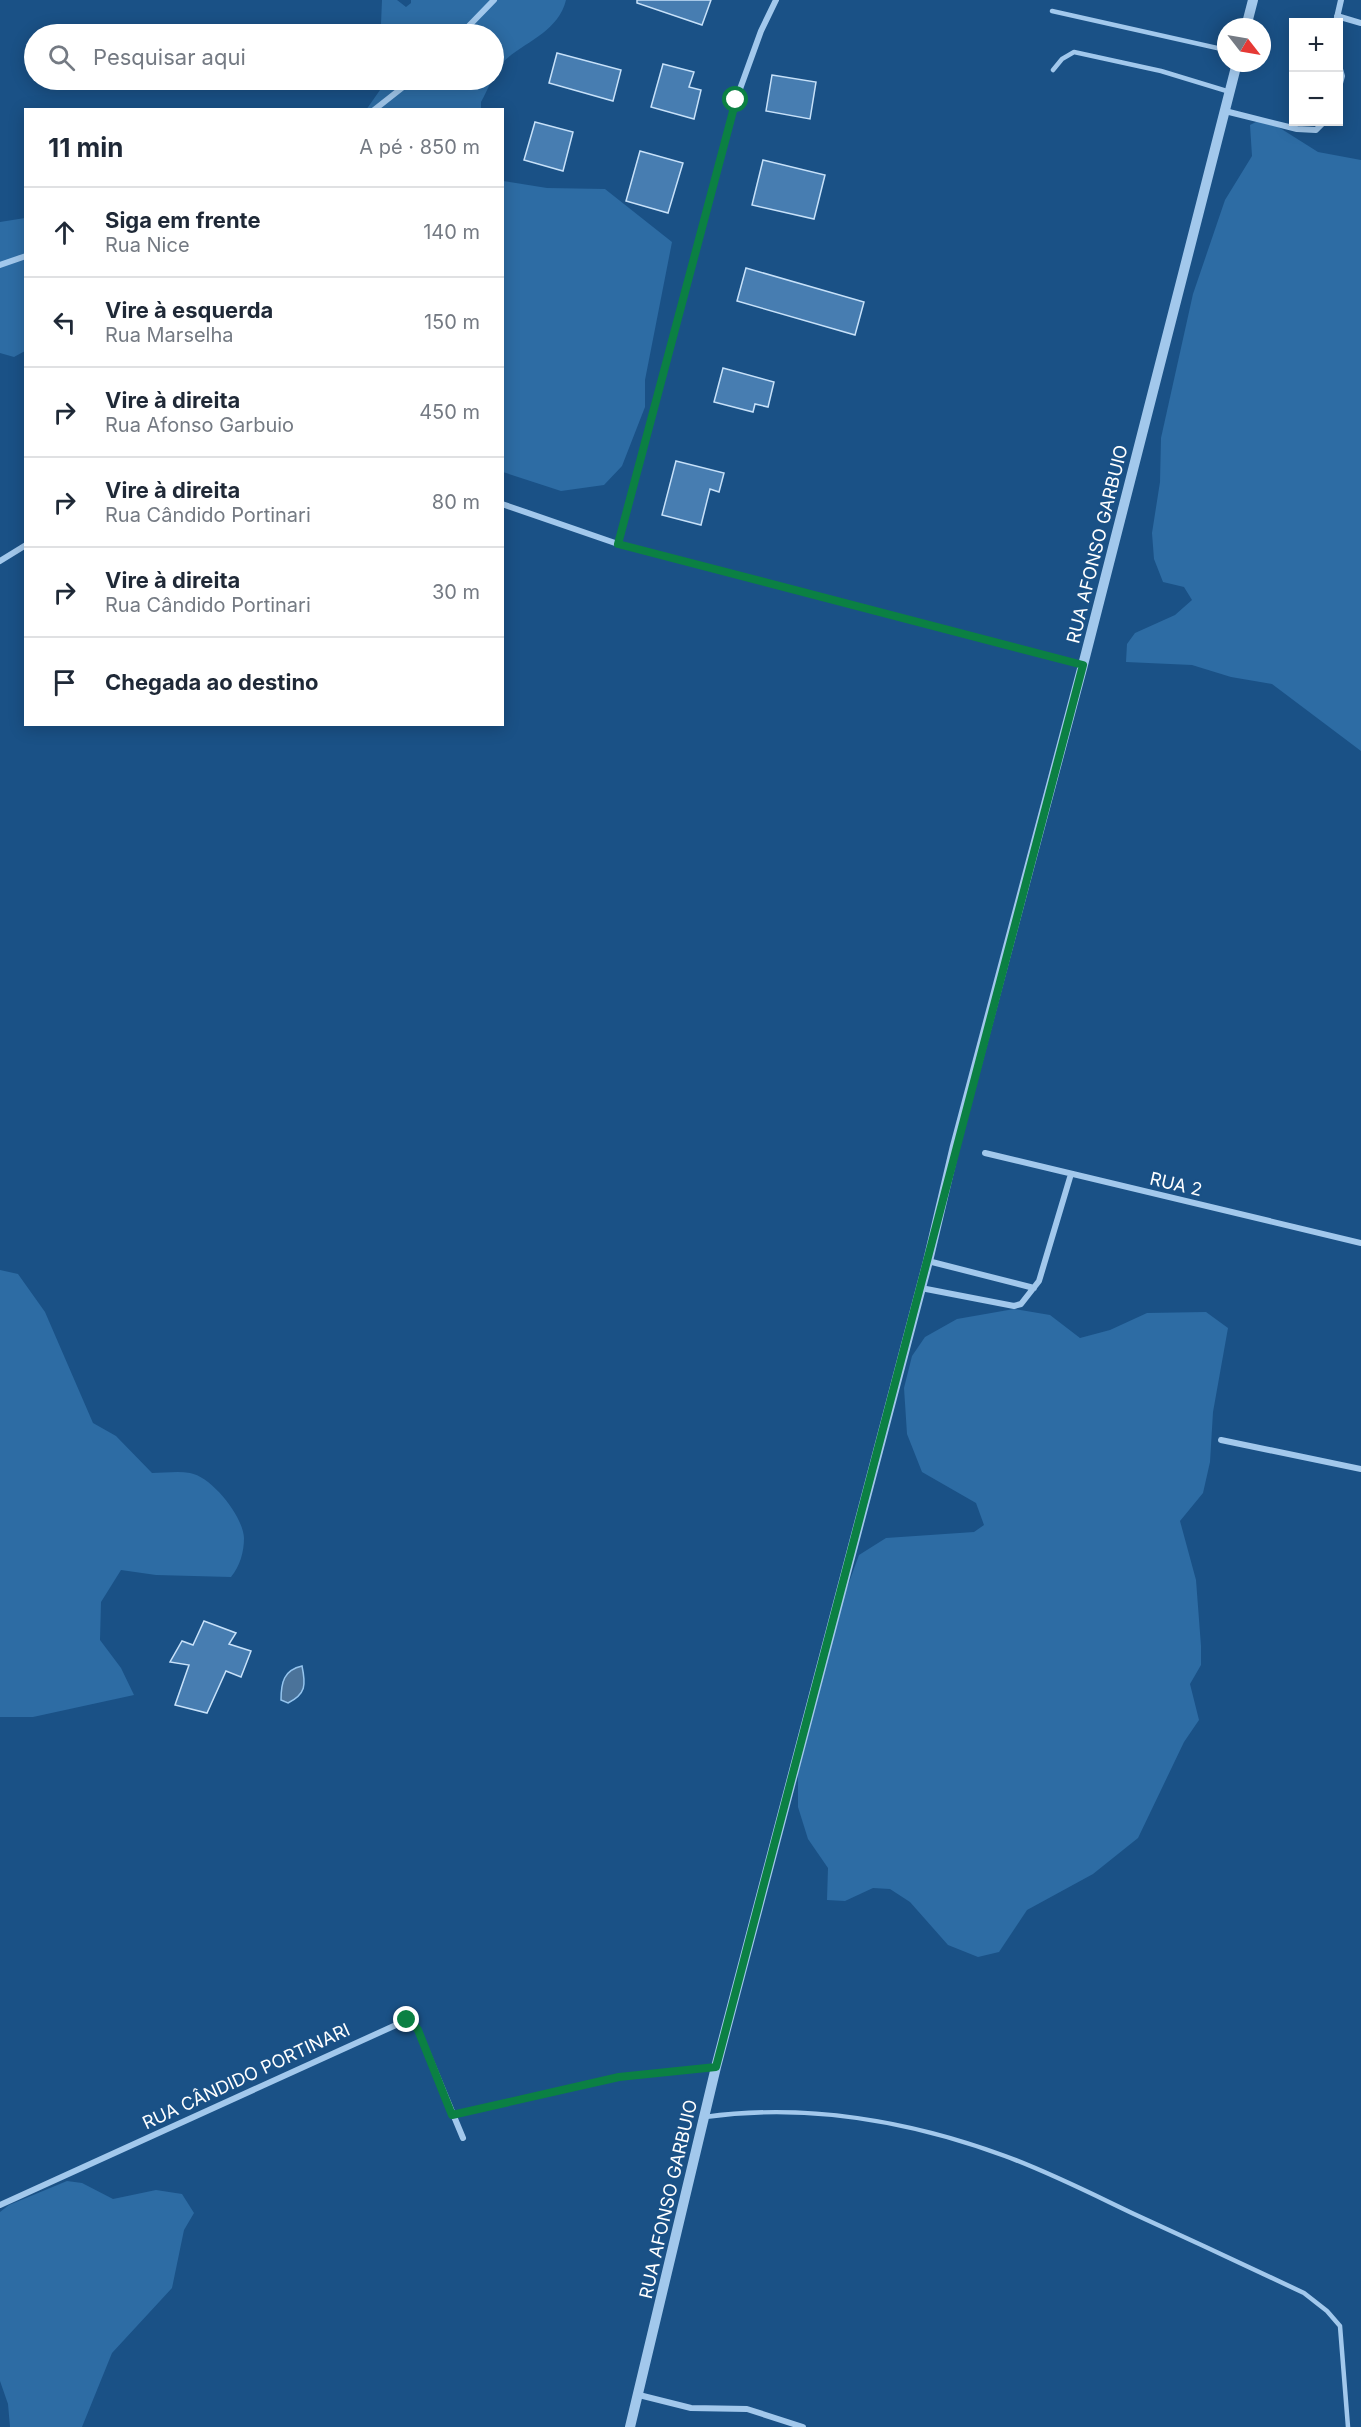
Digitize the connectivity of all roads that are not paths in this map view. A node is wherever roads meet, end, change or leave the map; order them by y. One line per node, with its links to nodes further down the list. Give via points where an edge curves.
1 (494, 0): 10 (street)
2 (776, 0): 24 (street, via 736,100)
3 (1253, 0): 6 (street)
4 (1341, 0): 7 (street)
5 (1052, 11): 11 (lane)
6 (1248, 18)
7 (1336, 18)
8 (1343, 20): 9 (street)
9 (1361, 23)
10 (471, 24)
11 (1217, 48)
12 (1053, 70): 15 (lane, via 1074,52 1161,71)
13 (1235, 72): 15 (street, RUA AFONSO GARBUIO)
14 (399, 90): 16 (street)
15 (1230, 92): 17 (street, RUA AFONSO GARBUIO)
16 (377, 108)
17 (1225, 111): 18 (street); 27 (street, RUA AFONSO GARBUIO)
18 (1289, 123)
19 (1302, 126): 20 (street, via 1316,130)
20 (1320, 126)
21 (24, 257): 22 (street)
22 (0, 265)
23 (504, 505): 24 (street)
24 (618, 544): 27 (street)
25 (24, 546): 26 (street)
26 (0, 561)
27 (1083, 665): 31 (street, RUA AFONSO GARBUIO)
28 (985, 1153): 29 (street, RUA 2)
29 (1071, 1174): 30 (street, RUA 2); 33 (street, via 1040,1281)
30 (1361, 1243)
31 (928, 1261): 32 (street, RUA AFONSO GARBUIO); 33 (street)
32 (921, 1288): 33 (street, via 1014,1306 1021,1304); 36 (street, RUA AFONSO GARBUIO)
33 (1034, 1288)
34 (1221, 1440): 35 (street)
35 (1361, 1469)
36 (716, 2067): 37 (street, via 619,2077); 38 (street, RUA AFONSO GARBUIO)
37 (452, 2115): 39 (street, RUA CÂNDIDO PORTINARI); 40 (street, RUA CÂNDIDO PORTINARI, via 418,2030 407,2020)
38 (705, 2117): 41 (street, RUA AFONSO GARBUIO); 44 (lane, via 739,2112 863,2118 940,2135 1006,2156 1304,2293 1340,2326)
39 (462, 2138)
40 (0, 2205)
41 (639, 2395): 42 (street, RUA AFONSO GARBUIO); 43 (street, via 691,2408 747,2409)
42 (630, 2427)
43 (803, 2427)
44 (1348, 2427)

